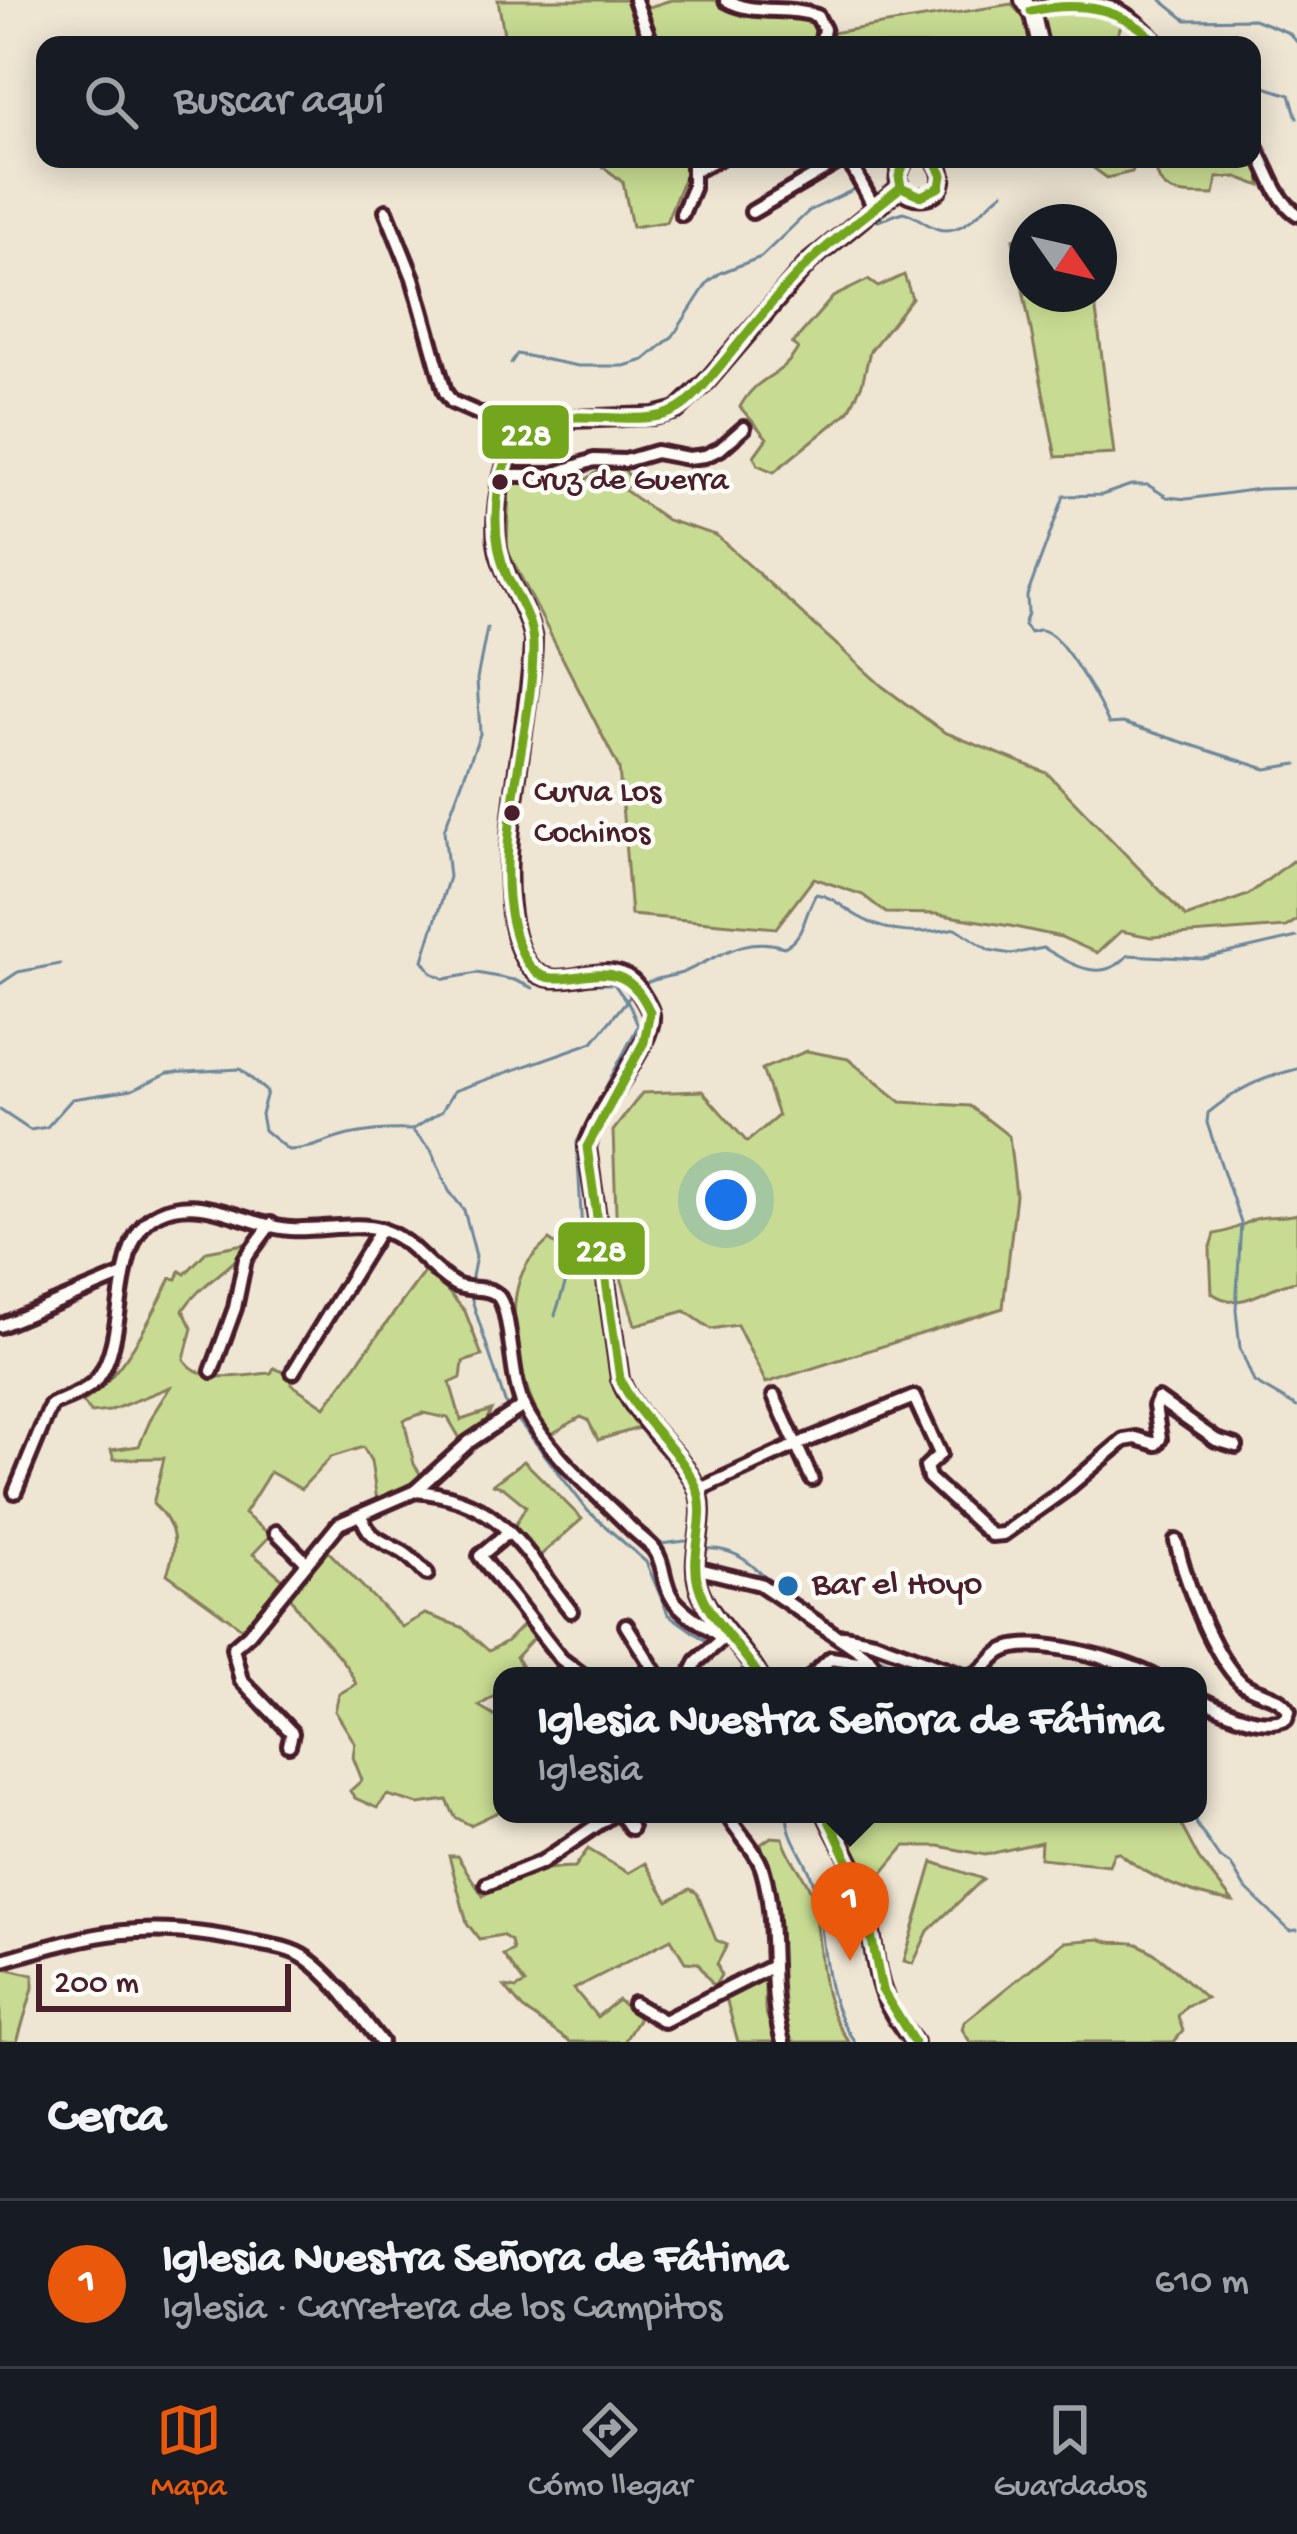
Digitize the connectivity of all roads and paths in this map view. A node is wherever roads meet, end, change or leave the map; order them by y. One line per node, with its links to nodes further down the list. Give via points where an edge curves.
1 (635, 0): 4 (street)
2 (726, 0): 5 (street, via 817,16)
3 (1027, 6): 6 (main road); 7 (street, via 1106,3)
4 (649, 36)
5 (823, 36)
6 (1037, 36)
7 (1150, 36)
8 (1261, 154): 19 (street, via 1275,192)
9 (694, 168): 18 (street)
10 (829, 168): 17 (street)
11 (850, 168): 15 (street)
12 (902, 168): 14 (main road)
13 (939, 168): 14 (main road, via 934,193 918,198)
14 (902, 187): 15 (main road)
15 (874, 208): 21 (main road, via 809,262 677,410 541,420)
16 (386, 211): 21 (street, via 445,392)
17 (752, 212)
18 (682, 214)
19 (1297, 214)
20 (744, 428): 22 (street, via 705,456 656,452 551,476)
21 (515, 438): 22 (main road)
22 (503, 476): 34 (main road, via 499,552 533,640 509,868 518,940 542,977 623,975 650,1010 648,1032 596,1118 586,1161 620,1379 636,1413)
23 (272, 1224): 24 (street); 25 (street, via 224,1210 163,1210 139,1229); 27 (street, via 245,1258)
24 (381, 1229): 28 (street); 30 (street, via 452,1283 499,1297)
25 (123, 1275): 26 (street); 36 (street, via 100,1376 51,1405)
26 (0, 1326)
27 (212, 1371)
28 (293, 1372)
29 (774, 1396): 31 (street)
30 (523, 1406): 35 (street); 47 (street, via 557,1454 653,1547 676,1602)
31 (796, 1444): 32 (street, via 914,1397 940,1454 926,1467 929,1478 991,1535 1065,1490 1124,1440 1156,1444 1158,1399); 33 (street); 34 (street)
32 (1236, 1446)
33 (812, 1479)
34 (698, 1490): 42 (main road)
35 (415, 1491): 37 (street); 39 (street, via 452,1494)
36 (15, 1492)
37 (362, 1514): 41 (street, via 339,1525); 43 (street, via 383,1546)
38 (276, 1532): 41 (street)
39 (509, 1532): 44 (street); 48 (street, via 480,1556)
40 (1176, 1541): 58 (street, via 1191,1598 1238,1679 1289,1711 1276,1722)
41 (305, 1562): 59 (street, via 232,1648 241,1680 292,1733)
42 (695, 1568): 46 (street, via 760,1584); 47 (main road)
43 (427, 1574)
44 (571, 1611)
45 (626, 1625): 49 (street)
46 (837, 1635): 54 (street); 55 (street)
47 (727, 1636): 50 (street); 51 (main road)
48 (572, 1667)
49 (652, 1667)
50 (694, 1667)
51 (752, 1667)
52 (822, 1667): 53 (street, via 831,1658)
53 (866, 1667)
54 (875, 1667)
55 (944, 1667)
56 (987, 1667): 57 (street, via 1003,1651 1053,1647)
57 (1135, 1667)
58 (1207, 1703)
59 (289, 1744)
60 (603, 1823): 65 (street, via 542,1862)
61 (626, 1823): 64 (street)
62 (733, 1823): 67 (street, via 763,1872)
63 (830, 1823): 71 (main road, via 866,1903 881,1993)
64 (631, 1828)
65 (487, 1884)
66 (0, 1960): 69 (street, via 101,1932 153,1929 280,1948 318,1968)
67 (773, 1966): 68 (street, via 664,2021); 70 (street)
68 (634, 2004)
69 (381, 2042)
70 (783, 2042)
71 (914, 2042)

